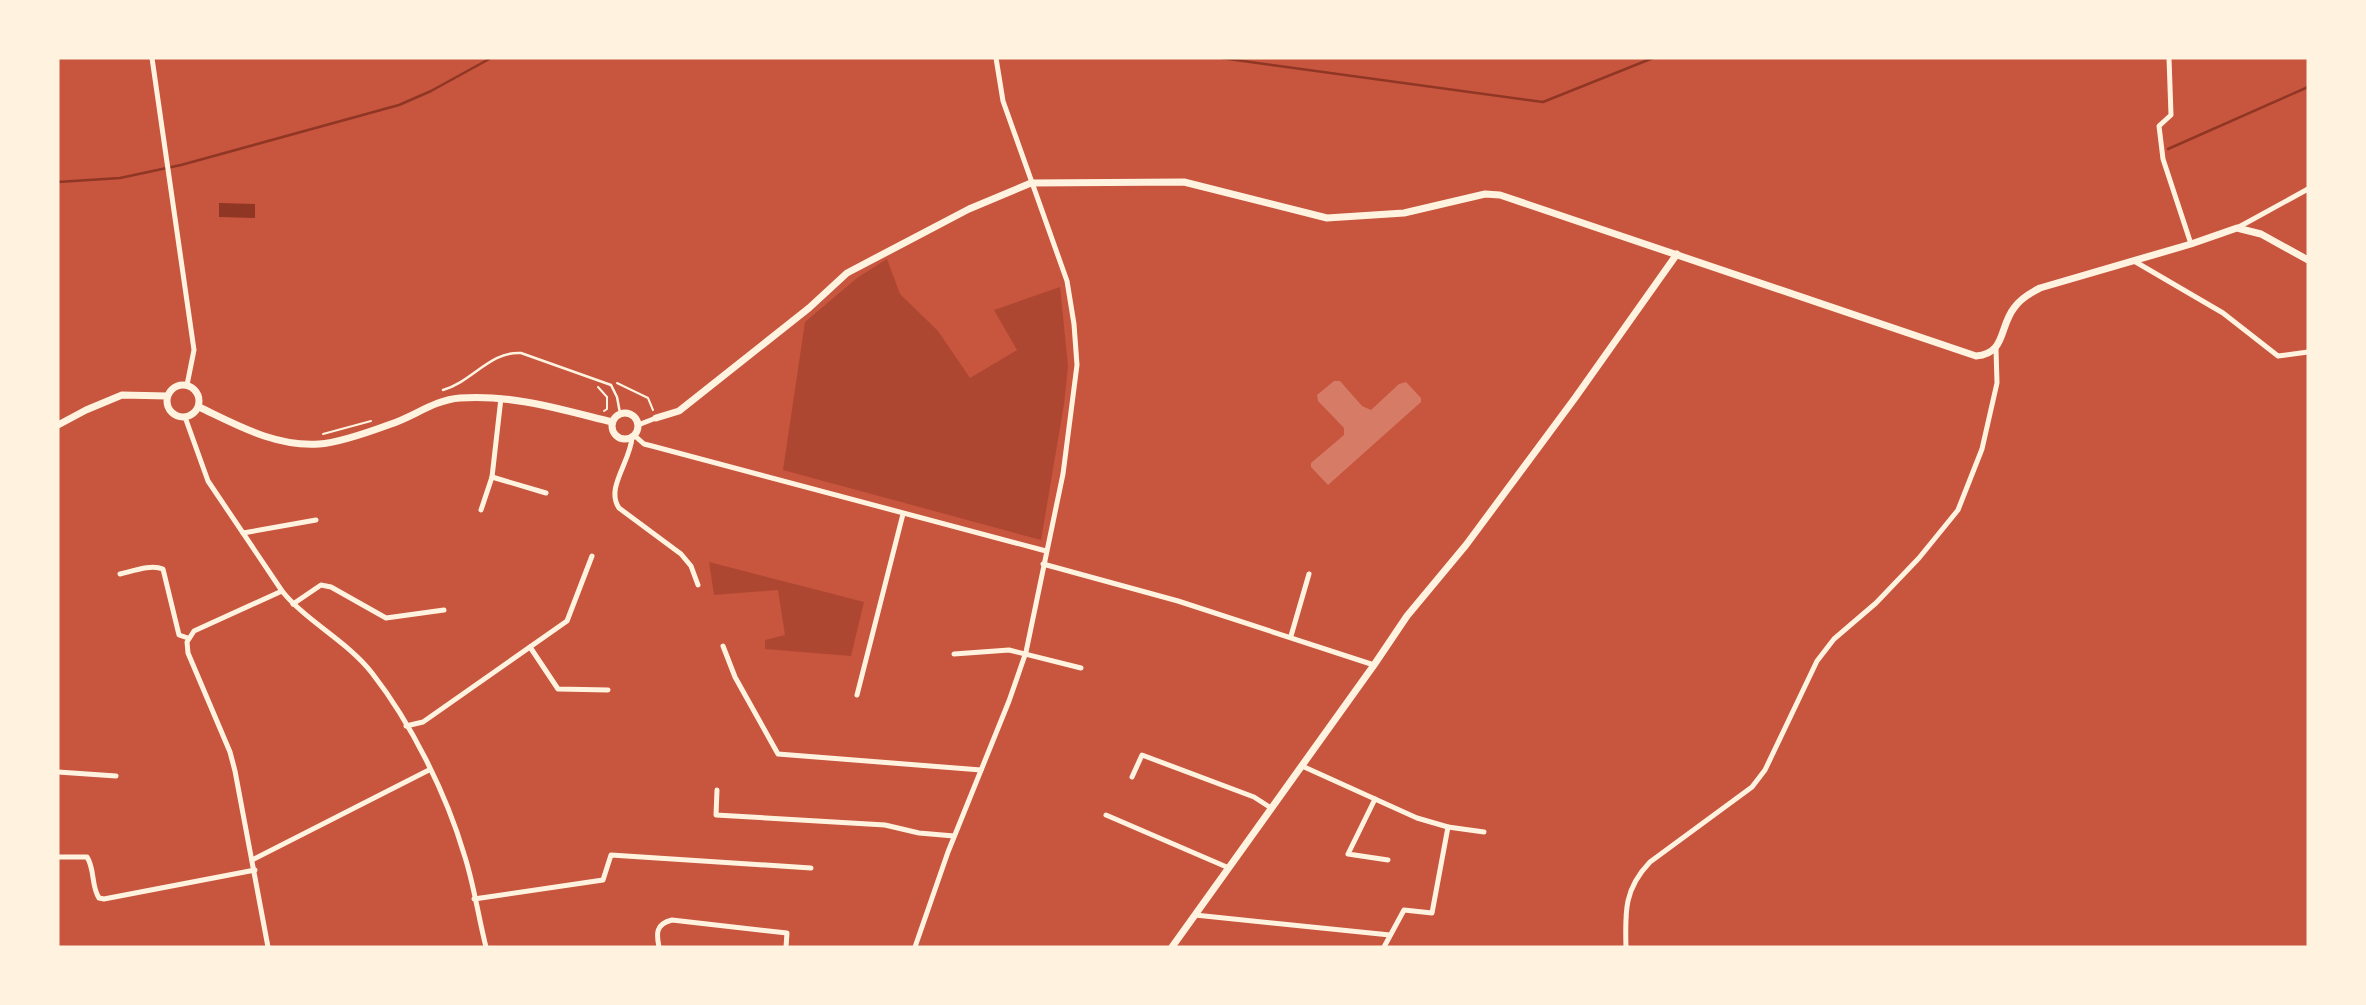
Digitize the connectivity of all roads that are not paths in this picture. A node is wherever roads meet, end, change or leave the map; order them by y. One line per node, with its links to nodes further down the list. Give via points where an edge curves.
1 (152, 58): 13 (street, via 194,350)
2 (996, 58): 4 (street, via 1003,101)
3 (2169, 58): 7 (street, via 2171,115 2159,126 2163,159)
4 (1031, 183): 8 (street, via 1184,182 1327,218 1404,213 1485,194 1500,195); 20 (street, via 847,273 679,411); 31 (street, via 1067,282 1077,365 1063,474)
5 (2308, 189): 6 (street)
6 (2237, 228): 7 (street); 9 (street, via 2261,234)
7 (2191, 244): 10 (street)
8 (1677, 254): 11 (street, via 1976,356); 46 (street, via 1568,409)
9 (2308, 260)
10 (2134, 261): 11 (street, via 2029,294 2012,310); 12 (street, via 2223,313 2278,356)
11 (1996, 349): 80 (street, via 1997,383 1985,436 1958,510 1876,603 1833,639 1752,787 1637,875 1625,915)
12 (2308, 352)
13 (187, 385): 15 (street, via 173,388); 17 (street, via 198,393)
14 (443, 390): 18 (lane, via 457,386 495,358 521,353 611,385)
15 (167, 396): 19 (street, via 169,410); 22 (street, via 122,395)
16 (501, 398): 17 (street, via 435,403 392,424 322,444 290,444 265,437); 21 (street); 25 (street)
17 (199, 407): 19 (street)
18 (620, 413): 21 (street); 23 (street, via 632,414)
19 (185, 417): 30 (street, via 208,481)
20 (656, 418): 23 (street)
21 (612, 422): 24 (street, via 617,437 627,440)
22 (58, 425)
23 (638, 425): 24 (street)
24 (633, 436): 28 (street, via 644,444); 36 (street, via 632,452 616,484 615,502 681,554)
25 (492, 477): 26 (street); 27 (street)
26 (546, 493)
27 (481, 510)
28 (903, 514): 31 (street); 49 (street)
29 (316, 520): 30 (street)
30 (243, 533): 37 (street)
31 (1046, 551): 33 (street)
32 (592, 556): 43 (street, via 567,621)
33 (1043, 564): 40 (street); 44 (street)
34 (120, 574): 41 (street, via 160,566 180,635)
35 (1309, 575): 40 (street)
36 (698, 585)
37 (282, 591): 38 (street); 41 (street, via 194,631)
38 (293, 604): 39 (street, via 321,585 386,618); 50 (street, via 371,672)
39 (444, 610)
40 (1291, 636): 46 (street)
41 (188, 638): 65 (street, via 191,663 230,752)
42 (723, 646): 53 (street, via 735,677 779,754)
43 (530, 647): 48 (street, via 558,689); 50 (street, via 422,722)
44 (1026, 652): 45 (street); 47 (street); 53 (street)
45 (954, 654)
46 (1374, 665): 51 (street)
47 (1081, 668)
48 (608, 690)
49 (857, 695)
50 (407, 726): 52 (street)
51 (1301, 766): 58 (street); 59 (street)
52 (429, 770): 65 (street); 70 (street, via 465,856)
53 (981, 770): 63 (street)
54 (58, 772): 55 (street)
55 (116, 776)
56 (1132, 777): 59 (street, via 1142,755 1254,797)
57 (717, 790): 63 (street, via 716,815 885,825)
58 (1375, 799): 61 (street); 66 (street, via 1348,854)
59 (1271, 808): 67 (street)
60 (1106, 815): 67 (street)
61 (1448, 827): 62 (street); 72 (street, via 1432,913 1404,910)
62 (1484, 832)
63 (954, 836): 77 (street)
64 (58, 857): 69 (street, via 87,857 95,893 104,899)
65 (253, 860): 69 (street)
66 (1388, 860)
67 (1229, 868): 71 (street)
68 (811, 869): 70 (street, via 611,855 603,880)
69 (254, 870): 73 (street)
70 (474, 899): 74 (street)
71 (1195, 915): 72 (street); 78 (street)
72 (1390, 936): 79 (street)
73 (268, 947)
74 (486, 947)
75 (659, 947): 76 (street, via 657,930 672,920 787,933)
76 (786, 947)
77 (915, 947)
78 (1172, 947)
79 (1384, 947)
80 (1626, 947)

